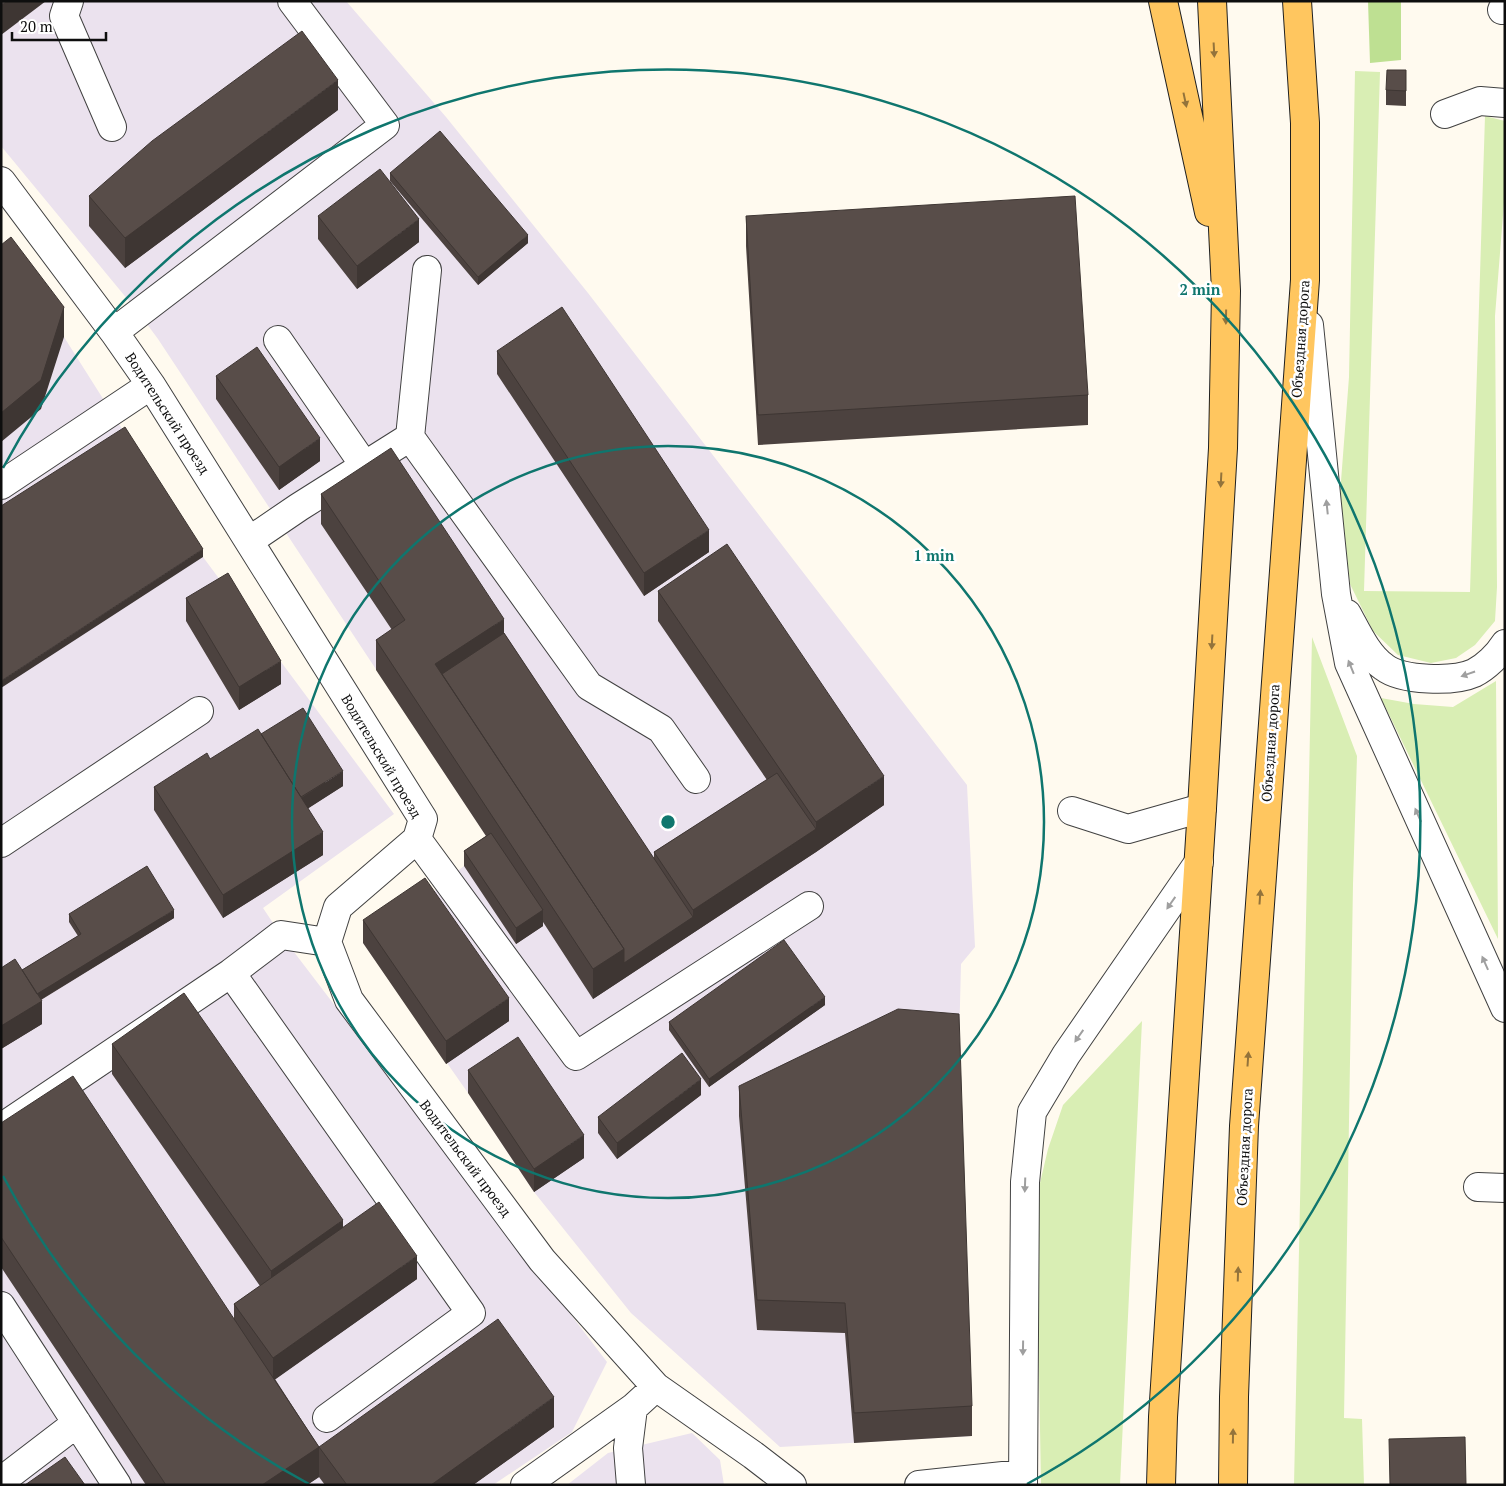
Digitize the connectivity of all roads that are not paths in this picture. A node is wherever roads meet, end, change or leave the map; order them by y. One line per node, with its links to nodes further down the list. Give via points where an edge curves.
1 (69, 1): 10 (street, via 64,16)
2 (292, 1): 15 (street, via 385,125)
3 (1163, 1): 14 (main road, one-way to 14)
4 (1212, 1): 14 (main road, one-way to 14)
5 (1297, 1): 9 (main road, Объездная дорога)
6 (1312, 1): 9 (main road)
7 (1505, 103): 8 (street, via 1480,101)
8 (1446, 114)
9 (1305, 123): 13 (main road, Объездная дорога)
10 (112, 127)
11 (1, 181): 15 (street, Водительский проезд)
12 (428, 270): 18 (street)
13 (1305, 280): 22 (street, one-way to 13); 49 (main road, Объездная дорога, one-way to 13, via 1244,1126)
14 (1226, 291): 26 (main road, one-way to 26, via 1223,448)
15 (114, 332): 17 (street, Водительский проезд)
16 (278, 340): 19 (street)
17 (151, 385): 20 (street); 21 (street, Водительский проезд)
18 (410, 437): 19 (street); 25 (street, via 589,686 661,729)
19 (364, 465): 21 (street)
20 (1, 485)
21 (249, 541): 28 (street, Водительский проезд, via 423,819)
22 (1336, 594): 23 (street, one-way to 22, via 1475,673 1455,679 1408,677 1385,668 1367,648); 34 (street, one-way to 22, via 1349,663)
23 (1505, 644)
24 (199, 711): 29 (street)
25 (696, 780)
26 (1202, 808): 27 (street, via 1128,829); 30 (main road)
27 (1072, 811)
28 (417, 839): 31 (street, via 576,1056); 32 (street, Водительский проезд, via 338,907)
29 (1, 843)
30 (1199, 862): 41 (street, one-way to 41, via 1066,1055 1032,1112 1024,1182); 48 (main road)
31 (809, 906)
32 (327, 942): 33 (street, via 281,935); 37 (street, Водительский проезд, via 349,1000 542,1260)
33 (231, 973): 35 (street); 39 (street, via 471,1312)
34 (1505, 1008)
35 (1, 1128)
36 (1, 1306): 40 (street)
37 (656, 1387): 38 (street); 46 (street, Водительский проезд)
38 (633, 1408): 44 (street); 45 (street, via 628,1448)
39 (327, 1418)
40 (77, 1423): 42 (street); 43 (street)
41 (1022, 1479): 47 (street)
42 (1, 1481)
43 (117, 1485)
44 (525, 1485)
45 (631, 1485)
46 (792, 1485)
47 (919, 1485)
48 (1161, 1485)
49 (1233, 1485)

